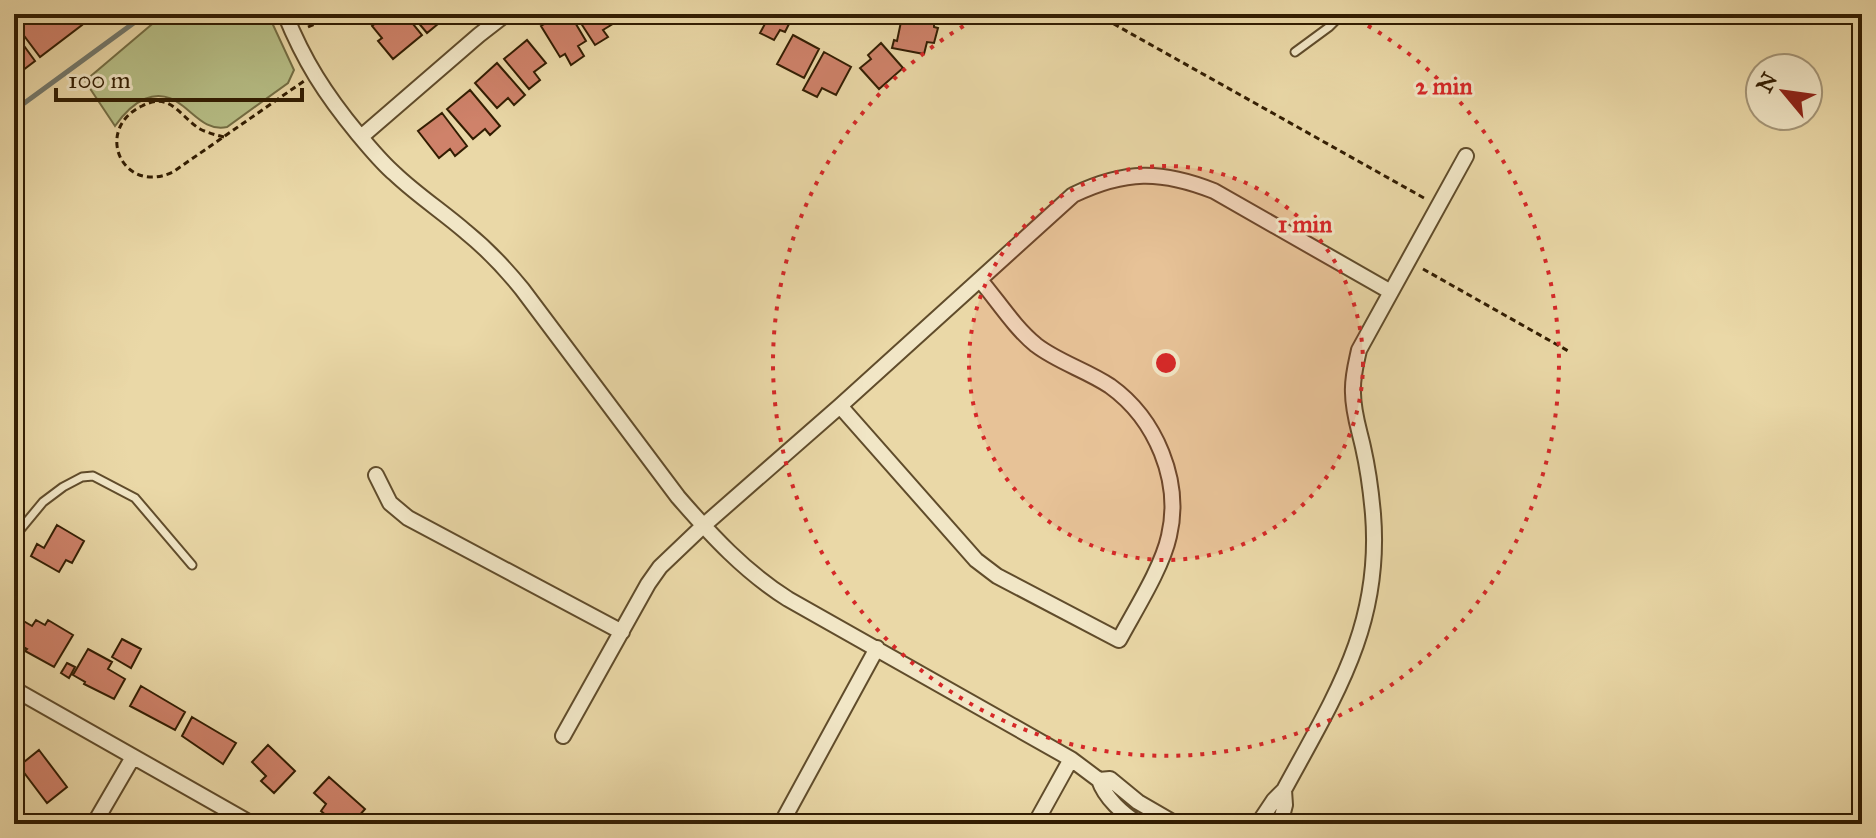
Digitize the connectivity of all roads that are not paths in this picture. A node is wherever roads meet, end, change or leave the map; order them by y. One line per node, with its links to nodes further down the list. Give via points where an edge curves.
1 (285, 14): 5 (street, via 314,74)
2 (506, 14): 5 (street)
3 (1342, 14): 4 (lane)
4 (1295, 52)
5 (361, 137): 11 (street, via 397,176 504,268)
6 (1466, 156): 8 (street)
7 (980, 280): 8 (street, via 1073,195 1117,180 1153,176 1214,191); 9 (street); 9 (street, via 1032,342 1125,399 1160,449 1173,495 1169,537 1119,640 976,560)
8 (1391, 292): 21 (street, via 1359,350 1353,384 1373,515 1369,600 1347,670)
9 (840, 406): 11 (street)
10 (376, 475): 14 (street, via 390,503 408,518)
11 (703, 526): 14 (street, via 660,567); 15 (street, via 769,588)
12 (14, 537): 13 (lane, via 43,502 82,477 93,476 135,498)
13 (192, 565)
14 (622, 632): 17 (street)
15 (877, 648): 19 (street); 24 (street)
16 (14, 689): 18 (street)
17 (563, 736)
18 (133, 757): 22 (street); 23 (street)
19 (1071, 759): 20 (street); 25 (street)
20 (1099, 780): 26 (street, via 1102,791); 27 (street, via 1110,779)
21 (1284, 790): 28 (street); 29 (street)
22 (94, 824)
23 (252, 824)
24 (781, 824)
25 (1035, 824)
26 (1139, 824)
27 (1176, 824)
28 (1258, 824)
29 (1280, 824)

